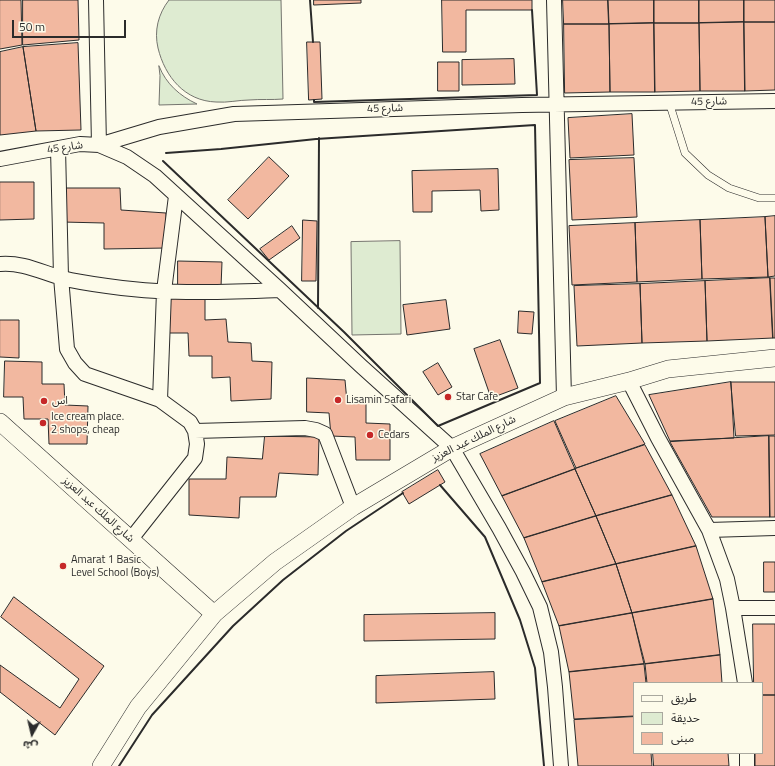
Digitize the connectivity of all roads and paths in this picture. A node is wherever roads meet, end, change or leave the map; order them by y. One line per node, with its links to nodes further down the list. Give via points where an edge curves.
1 (96, 0): 6 (street)
2 (554, 0): 5 (street)
3 (775, 101): 4 (street, شارع 45)
4 (669, 102): 5 (street, شارع 45); 10 (lane, via 685,153 708,175 737,191 759,198)
5 (556, 104): 6 (street, شارع 45, via 234,114 159,127); 17 (street)
6 (99, 145): 7 (street, شارع 45, via 80,144); 9 (street, via 127,157 155,176)
7 (58, 148): 8 (street, شارع 45); 12 (street)
8 (0, 159)
9 (176, 196): 13 (street); 14 (street)
10 (775, 198)
11 (0, 264): 12 (street, via 19,264)
12 (61, 278): 14 (street, via 126,289); 18 (street, via 67,349 75,363 85,374)
13 (280, 290): 14 (street); 21 (street)
14 (164, 292): 18 (street)
15 (775, 358): 16 (street, شارع الملك عبد العزيز, via 668,369)
16 (629, 380): 17 (street, شارع الملك عبد العزيز); 24 (street, via 658,438)
17 (564, 397): 21 (street, شارع الملك عبد العزيز)
18 (160, 400): 20 (street, via 190,422)
19 (0, 422): 25 (street, شارع الملك عبد العزيز)
20 (195, 431): 22 (street, via 305,428 325,434); 25 (street, via 195,458)
21 (452, 448): 22 (street, شارع الملك عبد العزيز); 32 (street, via 506,541 540,607 551,652)
22 (353, 507): 28 (street, شارع الملك عبد العزيز, via 275,562)
23 (775, 528): 24 (street)
24 (710, 530): 26 (street)
25 (131, 539): 28 (street, شارع الملك عبد العزيز)
26 (734, 608): 27 (street); 29 (street)
27 (775, 608)
28 (214, 614): 31 (street, شارع الملك عبد العزيز, via 138,707)
29 (745, 682)
30 (747, 754): 33 (street)
31 (101, 766)
32 (561, 766)
33 (747, 766)

